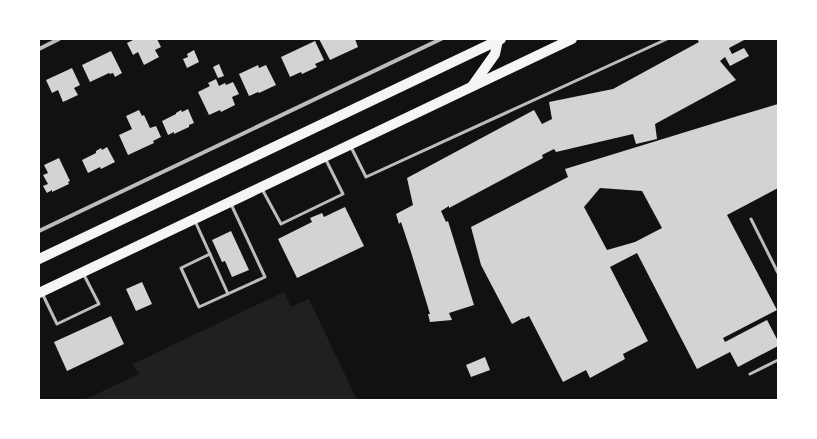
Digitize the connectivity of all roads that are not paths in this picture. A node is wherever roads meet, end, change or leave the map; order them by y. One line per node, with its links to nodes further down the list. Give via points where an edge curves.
1 (59, 39): 6 (street)
2 (441, 39): 14 (street)
3 (499, 39): 7 (main road, via 495,54); 16 (main road)
4 (572, 39): 7 (main road)
5 (666, 39): 8 (lane, via 366,177)
6 (39, 49)
7 (472, 86): 8 (main road)
8 (349, 145): 9 (main road)
9 (324, 157): 10 (main road); 10 (lane, via 343,194 281,224)
10 (261, 187): 11 (main road)
11 (230, 202): 12 (main road); 20 (lane, via 265,277)
12 (194, 219): 15 (lane); 17 (main road)
13 (751, 219): 18 (lane)
14 (39, 231)
15 (210, 254): 20 (lane); 20 (lane, via 181,268 199,307)
16 (39, 259)
17 (83, 272): 19 (main road); 19 (lane, via 99,304 57,324)
18 (778, 273)
19 (40, 292)
20 (228, 294)
21 (778, 360): 22 (lane)
22 (750, 374)

